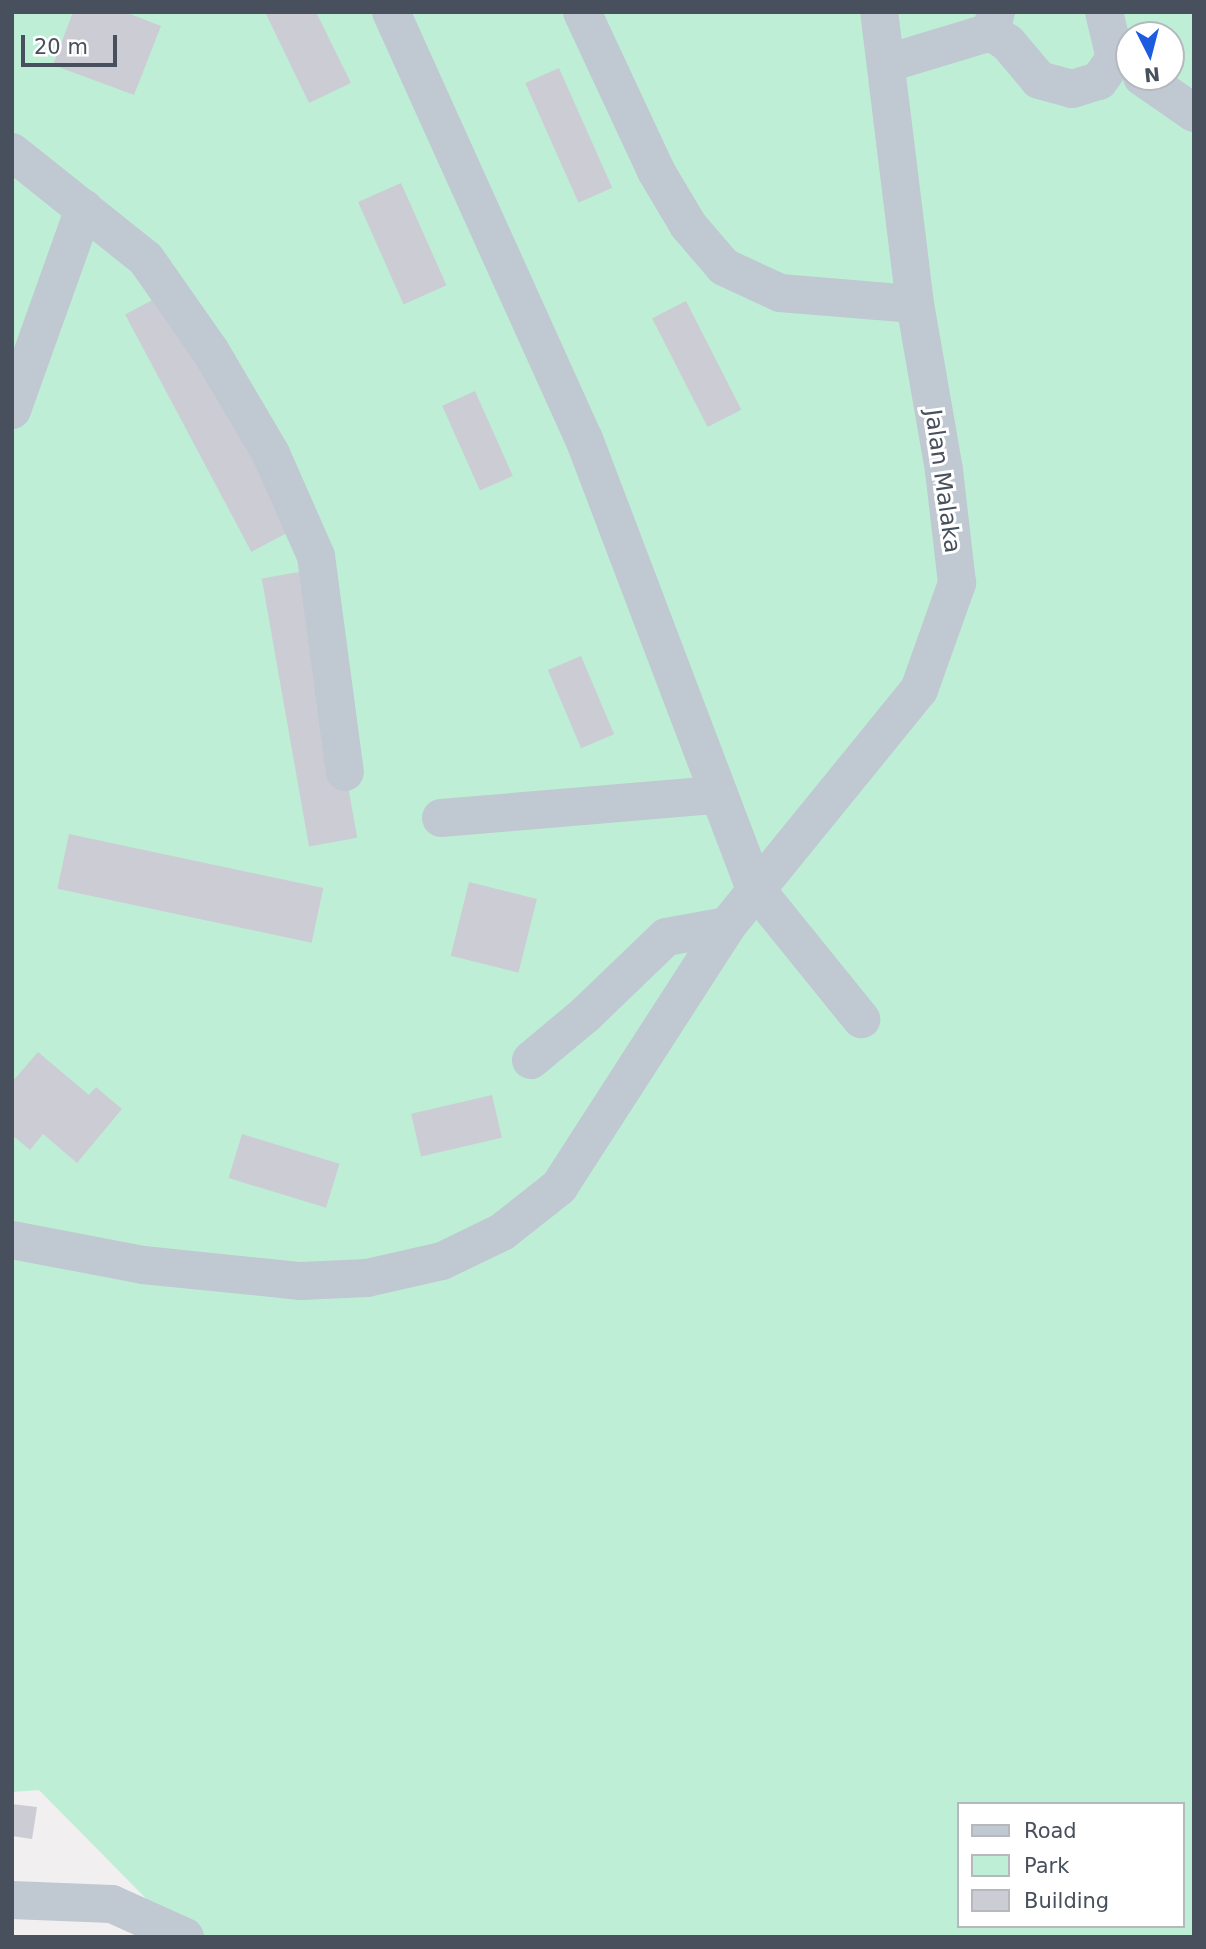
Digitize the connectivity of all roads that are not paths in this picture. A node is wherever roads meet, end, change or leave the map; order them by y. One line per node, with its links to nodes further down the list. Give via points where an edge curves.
1 (391, 12): 16 (street, via 584,439)
2 (582, 12): 13 (street, via 656,171 688,225 724,267 780,293)
3 (879, 12): 7 (street, Jalan Malaka)
4 (1104, 12): 6 (street)
5 (994, 22): 7 (street); 8 (street, via 1040,80 1072,89)
6 (1115, 37)
7 (888, 62): 13 (street, Jalan Malaka)
8 (1115, 74)
9 (1162, 91): 10 (street)
10 (1194, 113)
11 (12, 152): 12 (street)
12 (84, 209): 14 (street); 15 (street, via 146,258 211,352 271,454 316,556)
13 (915, 304): 18 (street, Jalan Malaka, via 944,470 957,583 919,690 820,817)
14 (12, 410)
15 (345, 772)
16 (716, 795): 17 (street); 18 (street)
17 (441, 818)
18 (755, 888): 19 (street, Jalan Malaka); 20 (street)
19 (727, 926): 21 (street, via 666,937); 22 (street, Jalan Malaka, via 559,1187 502,1232 442,1261 368,1278 301,1281 143,1265)
20 (861, 1018)
21 (531, 1060)
22 (12, 1240)
23 (12, 1900): 24 (street, via 111,1904)
24 (185, 1937)

